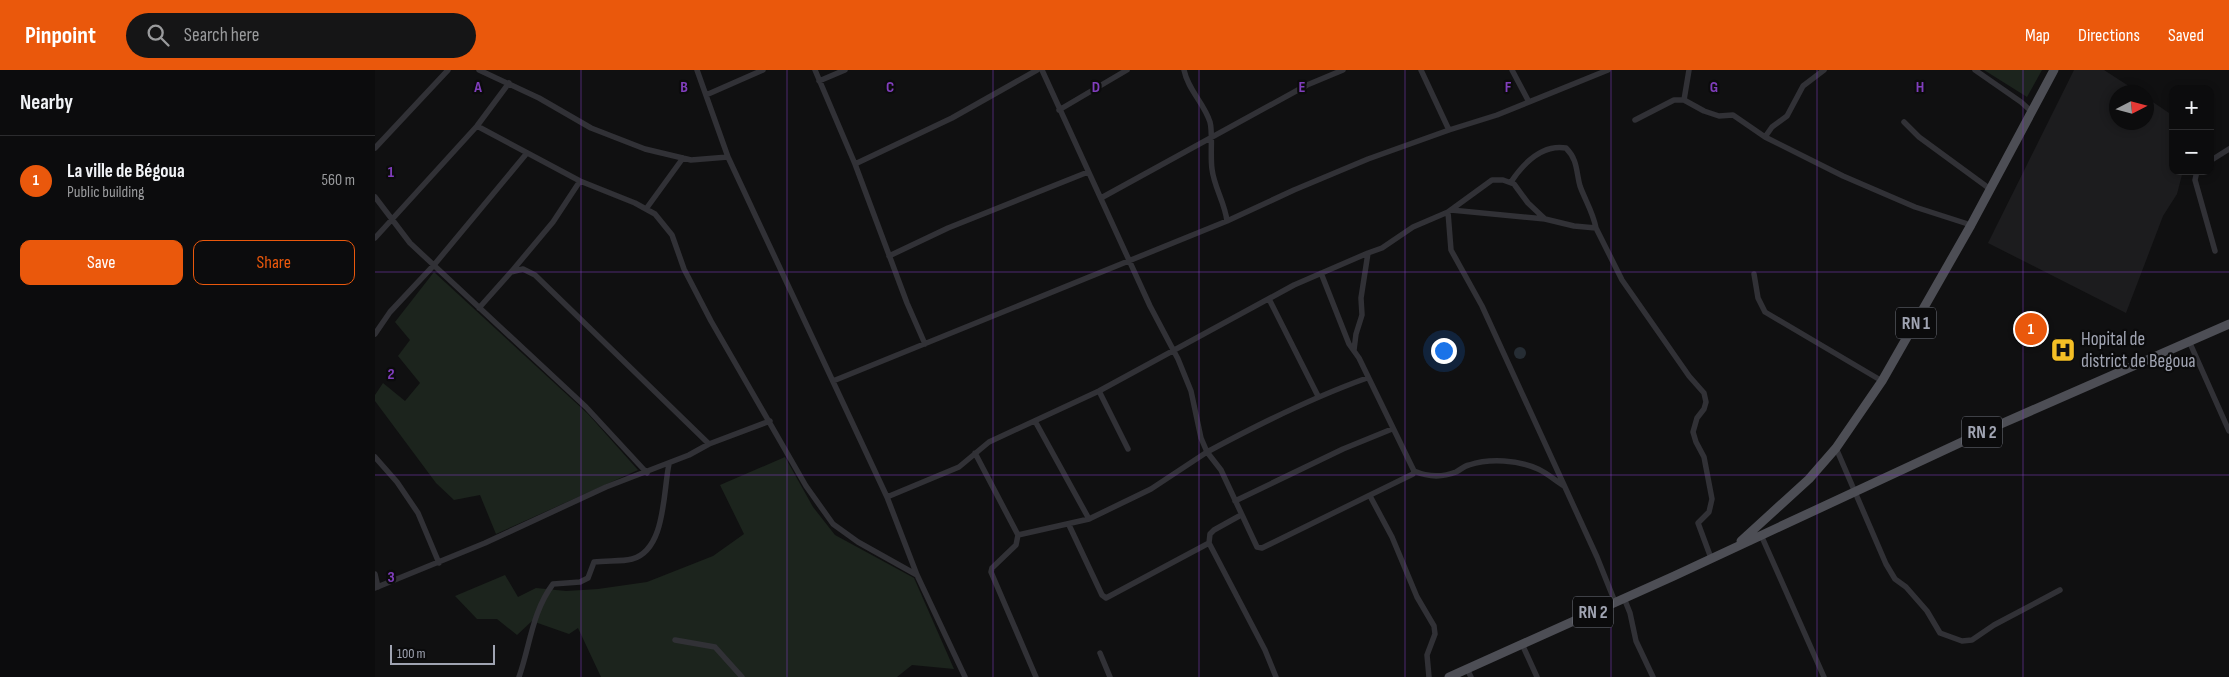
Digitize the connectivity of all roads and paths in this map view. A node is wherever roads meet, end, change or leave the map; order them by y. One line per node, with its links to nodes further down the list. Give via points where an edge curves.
1 (448, 70): 33 (street)
2 (479, 70): 21 (street)
3 (697, 70): 22 (street)
4 (763, 70): 22 (street)
5 (815, 70): 20 (street)
6 (845, 70): 20 (street)
7 (1037, 70): 39 (street, via 952,118)
8 (1042, 70): 25 (street)
9 (1127, 70): 19 (street)
10 (1184, 70): 32 (street, via 1188,86 1210,123)
11 (1343, 70): 32 (street, via 1307,85)
12 (1421, 70): 30 (street)
13 (1512, 70): 24 (street)
14 (1608, 70): 24 (street)
15 (1689, 70): 23 (street)
16 (1824, 70): 31 (street, via 1803,86 1787,116 1772,126)
17 (1975, 70): 26 (street)
18 (2054, 70): 26 (main road, RN 1)
19 (1116, 72): 25 (street)
20 (819, 81): 39 (street)
21 (509, 83): 29 (street); 37 (street, via 612,137)
22 (706, 95): 36 (street)
23 (1684, 100): 27 (street, via 1674,100); 31 (street, via 1704,112 1733,115)
24 (1529, 102): 30 (street)
25 (1059, 110): 40 (street)
26 (2032, 112): 44 (main road, RN 1)
27 (1635, 120)
28 (1904, 122): 44 (street, via 1919,137)
29 (477, 126): 35 (street); 52 (street)
30 (1449, 130): 53 (street, via 1350,166)
31 (1765, 137): 54 (street, via 1893,198)
32 (1210, 138): 46 (street); 53 (street, via 1212,170)
33 (375, 148)
34 (2229, 149): 38 (street)
35 (527, 154): 42 (street); 61 (street)
36 (728, 157): 37 (street); 74 (street)
37 (683, 158): 48 (street)
38 (2214, 159)
39 (855, 164): 59 (street)
40 (1088, 172): 46 (street); 59 (street, via 956,225)
41 (2196, 175): 57 (street)
42 (580, 181): 48 (street); 62 (street, via 553,222)
43 (1511, 182): 47 (street, via 1492,180); 51 (street); 55 (street, via 1530,158 1547,150 1566,148 1575,161)
44 (1990, 189): 54 (main road, RN 1)
45 (375, 197): 52 (street)
46 (1101, 198): 60 (street)
47 (1463, 202): 49 (street); 50 (street)
48 (646, 209): 78 (street, via 655,214 672,235 684,269 711,321)
49 (1449, 211): 50 (street); 58 (street, via 1413,227); 91 (street, via 1451,250 1478,298)
50 (1470, 212): 51 (street)
51 (1545, 219): 55 (street)
52 (391, 220): 56 (street); 61 (street)
53 (1227, 221): 60 (street)
54 (1971, 226): 75 (main road, RN 1)
55 (1596, 228): 103 (street, via 1622,280 1704,393 1706,402 1693,432 1704,457 1711,492 1711,508 1698,523)
56 (375, 238)
57 (2215, 250)
58 (1368, 254): 63 (street); 71 (street, via 1361,298 1362,315)
59 (889, 256): 70 (street)
60 (1130, 260): 70 (street); 72 (street)
61 (435, 265): 66 (street); 68 (street, via 390,312)
62 (511, 272): 66 (street); 82 (street, via 523,269 535,275)
63 (1321, 273): 65 (street); 71 (street)
64 (1754, 274): 75 (street, via 1765,312)
65 (1269, 299): 72 (street); 77 (street)
66 (479, 308): 90 (street, via 586,407)
67 (2229, 324): 69 (main road, RN 2)
68 (375, 334)
69 (2189, 341): 81 (street); 92 (main road, RN 2)
70 (925, 344): 74 (street)
71 (1354, 350): 73 (street)
72 (1173, 352): 76 (street); 85 (street, via 1191,390)
73 (1367, 378): 77 (street); 80 (street)
74 (833, 381): 94 (street)
75 (1882, 381): 83 (main road, RN 1)
76 (1099, 391): 79 (street); 84 (street)
77 (1318, 396): 85 (street)
78 (770, 421): 82 (street); 106 (street, via 806,486 833,524)
79 (1035, 421): 86 (street, via 989,442); 97 (street)
80 (1392, 429): 89 (street); 95 (street)
81 (2229, 431)
82 (709, 444): 88 (street)
83 (1836, 448): 92 (street); 102 (main road, RN 1, via 1809,479)
84 (1128, 449)
85 (1207, 452): 95 (street, via 1221,470); 97 (street, via 1151,489)
86 (975, 453): 94 (street, via 959,467); 99 (street)
87 (375, 457): 104 (street, via 418,513)
88 (669, 464): 90 (street); 114 (street, via 662,515 656,537 646,552 632,559 594,562 588,578 580,582 553,584 545,594 535,620)
89 (1414, 471): 91 (street, via 1433,477 1456,472 1475,463 1505,461 1526,464); 93 (street)
90 (647, 473): 104 (street, via 606,487)
91 (1564, 486): 109 (street)
92 (1855, 491): 100 (main road, RN 2); 108 (street, via 1886,564 1895,578 1917,599 1940,633 1962,641 1972,640 1993,625)
93 (1370, 496): 96 (street, via 1259,549); 120 (street, via 1434,626 1435,634 1427,655)
94 (887, 497): 106 (street)
95 (1235, 501): 96 (street)
96 (1241, 515): 101 (street, via 1214,530)
97 (1089, 519): 98 (street)
98 (1069, 525): 99 (street); 101 (street, via 1106,598)
99 (1018, 535): 117 (street, via 1016,545 991,572)
100 (1761, 535): 102 (main road, RN 2); 124 (street)
101 (1209, 543): 119 (street)
102 (1737, 545): 103 (main road, RN 2)
103 (1711, 558): 109 (main road, RN 2)
104 (439, 563): 107 (street)
105 (375, 574): 107 (street)
106 (917, 575): 116 (street)
107 (377, 587)
108 (2060, 590)
109 (1619, 600): 111 (main road, RN 2); 123 (street, via 1630,613 1636,641)
110 (675, 640): 115 (street, via 715,647)
111 (1522, 644): 113 (main road, RN 2); 122 (street)
112 (1100, 653): 118 (street)
113 (1469, 673): 121 (main road, RN 2)
114 (519, 677)
115 (742, 677)
116 (965, 677)
117 (1036, 677)
118 (1110, 677)
119 (1276, 677)
120 (1429, 677)
121 (1449, 677)
122 (1537, 677)
123 (1653, 677)
124 (1824, 677)

